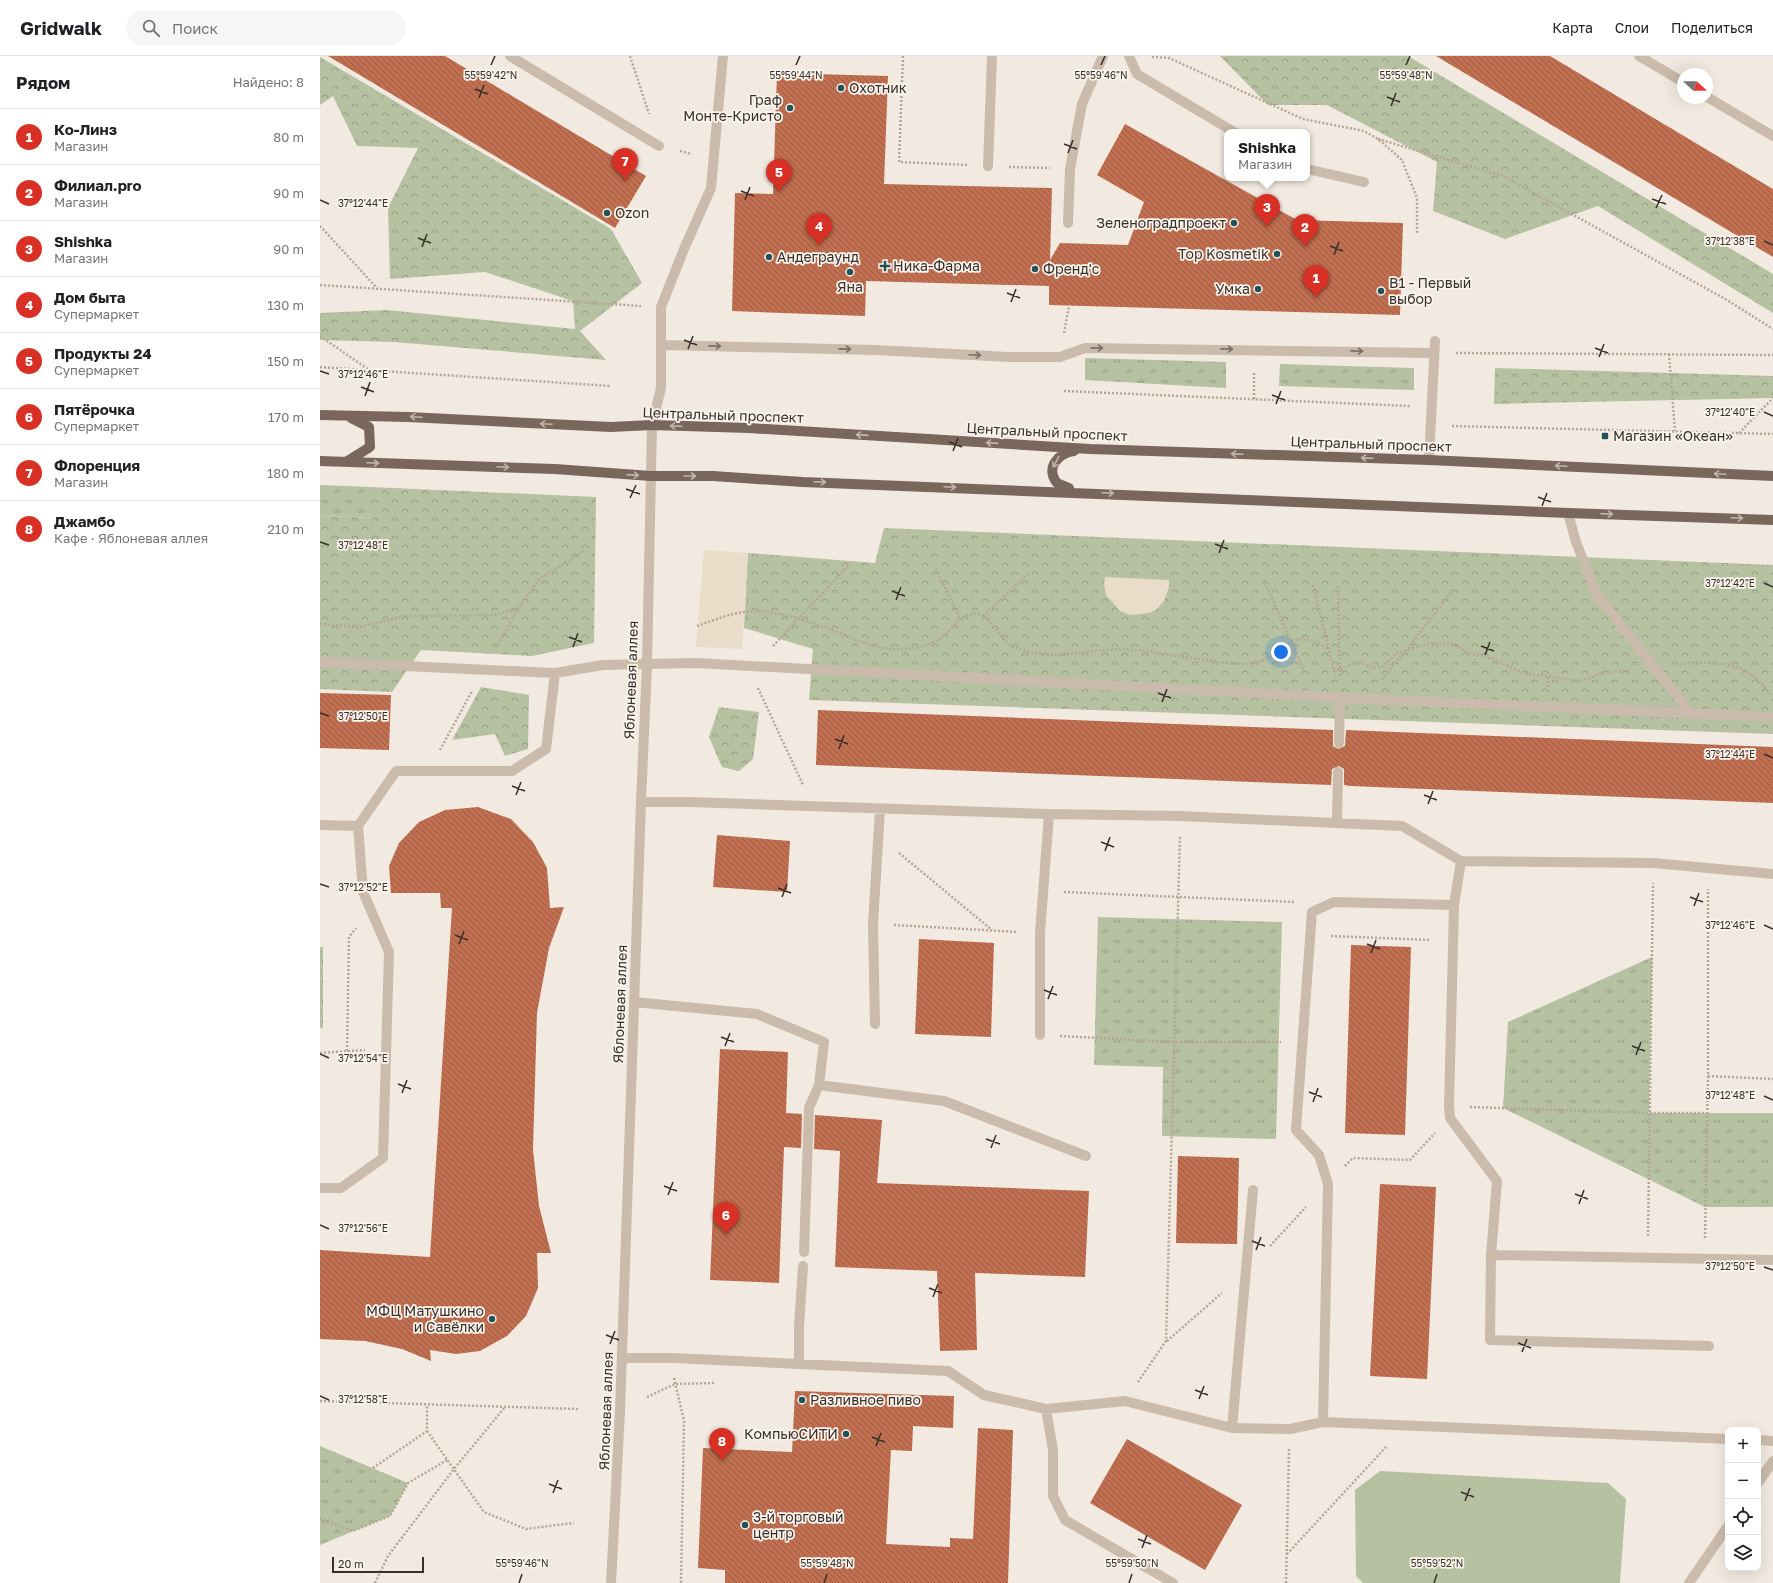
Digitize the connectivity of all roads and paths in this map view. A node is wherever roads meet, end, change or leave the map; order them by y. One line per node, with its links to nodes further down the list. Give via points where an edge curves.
1 (510, 56): 15 (street)
2 (723, 56): 25 (street, via 711,188)
3 (903, 56): 16 (path, via 899,162)
4 (992, 56): 16 (street)
5 (1104, 56): 17 (street, via 1082,104)
6 (1128, 56): 12 (street, via 1137,74)
7 (1639, 56): 10 (street)
8 (1146, 57): 9 (path)
9 (1169, 57): 14 (path, via 1303,119 1364,131)
10 (1677, 78)
11 (1713, 100): 13 (street)
12 (1229, 129)
13 (1773, 136)
14 (1378, 139): 22 (path, via 1402,160 1416,198); 26 (path, via 1503,176 1727,300)
15 (659, 146)
16 (988, 166): 17 (path)
17 (1070, 169): 20 (street)
18 (1310, 170): 19 (street)
19 (1364, 182)
20 (1068, 223)
21 (320, 226): 24 (path)
22 (1417, 233)
23 (320, 285): 24 (path)
24 (376, 288): 25 (path)
25 (661, 307): 29 (street, Яблоневая аллея)
26 (1773, 329)
27 (320, 336): 35 (path)
28 (1435, 341): 31 (street)
29 (662, 345): 30 (street, one-way to 30, via 1038,357 1060,357 1085,348); 43 (street, Яблоневая аллея, via 661,388)
30 (1254, 349): 31 (street, one-way to 31); 39 (path)
31 (1434, 353): 32 (path); 40 (street)
32 (1669, 354): 33 (path); 45 (path)
33 (1773, 355)
34 (320, 368): 35 (path)
35 (370, 371): 36 (path)
36 (612, 386)
37 (1064, 391): 39 (path)
38 (1773, 398): 46 (path)
39 (1254, 399): 40 (path)
40 (1432, 407): 44 (street)
41 (320, 415): 42 (main road, Центральный проспект)
42 (348, 416): 43 (main road, Центральный проспект, one-way to 42, via 611,427); 51 (main road, via 368,427 370,447)
43 (652, 425): 48 (main road, Центральный проспект, one-way to 43, via 749,428); 52 (street, Яблоневая аллея)
44 (1432, 426): 45 (path); 49 (street)
45 (1675, 431): 46 (path)
46 (1739, 434): 47 (path)
47 (1773, 434)
48 (1090, 449): 49 (main road, Центральный проспект, one-way to 48); 54 (main road, one-way to 54, via 1065,452 1057,458 1052,474 1062,486)
49 (1429, 460): 53 (main road, Центральный проспект, one-way to 49)
50 (320, 461): 51 (main road)
51 (346, 462): 52 (main road, one-way to 52, via 555,469)
52 (651, 476): 54 (main road, one-way to 54, via 714,476 803,482); 74 (street, Яблоневая аллея)
53 (1773, 476)
54 (1085, 492): 55 (main road, one-way to 55)
55 (1568, 513): 56 (main road, one-way to 56); 79 (street, via 1576,542 1597,595)
56 (1773, 520)
57 (849, 565): 66 (path)
58 (936, 569): 67 (path)
59 (1029, 574): 65 (path)
60 (1265, 583): 70 (path)
61 (1313, 585): 71 (path)
62 (1338, 586): 78 (path)
63 (1453, 590): 72 (path)
64 (519, 607): 68 (path, via 494,615 404,616 359,627)
65 (983, 616): 67 (path, via 972,613); 70 (path, via 1012,646 1035,655 1066,655 1124,649 1236,664 1258,662)
66 (798, 619): 67 (path, via 867,644 892,649 934,644); 69 (path, via 775,613 745,611); 76 (path)
67 (960, 619)
68 (320, 624)
69 (697, 626)
70 (1290, 641): 71 (path, via 1299,638); 81 (path)
71 (1328, 649): 77 (path)
72 (1407, 649): 78 (path, via 1397,653 1383,666 1373,668 1360,662); 79 (path, via 1430,643 1452,644 1523,673 1581,681 1606,672); 84 (path)
73 (320, 662): 80 (street)
74 (647, 665): 76 (street, via 695,663); 80 (street, via 603,665); 89 (street, Яблоневая аллея)
75 (1678, 665): 83 (path, via 1689,662 1715,663 1742,669 1765,686)
76 (751, 666): 81 (street); 90 (path)
77 (1333, 669): 78 (path); 82 (path)
78 (1340, 670): 82 (path)
79 (1656, 670): 85 (street)
80 (555, 673): 96 (street, via 546,749 512,771 396,771)
81 (1316, 696): 82 (street)
82 (1340, 697): 84 (street); 87 (street)
83 (1773, 697)
84 (1366, 699): 85 (street)
85 (1692, 714): 86 (street)
86 (1773, 717)
87 (1339, 743)
88 (1338, 772): 94 (street)
89 (641, 802): 90 (street); 112 (street, Яблоневая аллея)
90 (813, 806): 91 (street)
91 (880, 809): 92 (street); 97 (street)
92 (1049, 814): 93 (street); 102 (street)
93 (1180, 816): 94 (street); 103 (path)
94 (1337, 822): 98 (street, via 1402,826)
95 (320, 825): 96 (street)
96 (358, 826): 105 (street, via 363,892)
97 (878, 836): 107 (street); 108 (path)
98 (1462, 861): 99 (street); 104 (street)
99 (1653, 863): 100 (street); 124 (path)
100 (1708, 868): 101 (street); 120 (path)
101 (1773, 874)
102 (1043, 892): 103 (path); 109 (street)
103 (1178, 897): 106 (path, via 1298,902); 115 (path)
104 (1454, 905): 106 (street, via 1334,902); 111 (street)
105 (370, 909): 117 (street, via 389,952); 118 (path, via 349,937)
106 (1312, 912): 110 (street)
107 (873, 924): 108 (path); 113 (street)
108 (993, 930): 109 (path)
109 (1040, 933): 114 (street)
110 (1310, 936): 111 (path); 116 (street)
111 (1453, 941): 123 (street)
112 (634, 1002): 122 (street, via 757,1014 824,1042); 138 (street, Яблоневая аллея)
113 (875, 1024)
114 (1040, 1035): 115 (path)
115 (1175, 1042): 116 (path); 142 (path, via 1166,1341)
116 (1302, 1042): 128 (street, via 1296,1130 1319,1155)
117 (386, 1050): 118 (path); 129 (street, via 382,1158 340,1188)
118 (347, 1051): 119 (path)
119 (320, 1053)
120 (1708, 1076): 121 (path); 125 (path)
121 (1773, 1079)
122 (819, 1085): 127 (street, via 944,1101); 131 (street, via 809,1108)
123 (1449, 1106): 124 (path); 126 (street)
124 (1649, 1113): 125 (path); 133 (path)
125 (1706, 1113): 134 (path)
126 (1450, 1118): 128 (path, via 1410,1160 1353,1158); 132 (street, via 1497,1181)
127 (1086, 1156)
128 (1328, 1184): 147 (street)
129 (320, 1188)
130 (1253, 1190): 149 (street)
131 (804, 1252)
132 (1491, 1254): 133 (street); 137 (street, via 1490,1340)
133 (1648, 1257): 134 (street)
134 (1704, 1258): 135 (street)
135 (1773, 1260)
136 (803, 1266): 140 (street, via 798,1327)
137 (1709, 1346)
138 (622, 1358): 139 (street); 165 (street, Яблоневая аллея)
139 (673, 1358): 140 (street); 166 (path, via 675,1384 684,1421)
140 (799, 1364): 146 (street, via 948,1371 984,1395)
141 (320, 1401): 143 (path)
142 (1125, 1401): 146 (street); 149 (street)
143 (427, 1405): 144 (path); 151 (path)
144 (506, 1407): 145 (path); 158 (path)
145 (578, 1409)
146 (1046, 1409): 167 (street, via 1053,1450 1053,1496 1065,1520)
147 (1323, 1422): 148 (street); 150 (street)
148 (1406, 1426): 152 (street); 163 (path)
149 (1232, 1428): 150 (street)
150 (1290, 1429): 163 (path)
151 (427, 1431): 155 (path); 157 (path)
152 (1725, 1439)
153 (1761, 1440): 154 (street)
154 (1773, 1441)
155 (447, 1459): 158 (path); 160 (path, via 408,1483 390,1516 353,1531)
156 (1773, 1461): 159 (street)
157 (372, 1468)
158 (454, 1469): 161 (path, via 484,1512 526,1529); 164 (path, via 388,1556)
159 (1761, 1479)
160 (320, 1519)
161 (574, 1523)
162 (1725, 1530): 169 (street)
163 (1287, 1554): 168 (path)
164 (375, 1583)
165 (611, 1583)
166 (681, 1583)
167 (1173, 1583)
168 (1286, 1583)
169 (1689, 1583)

